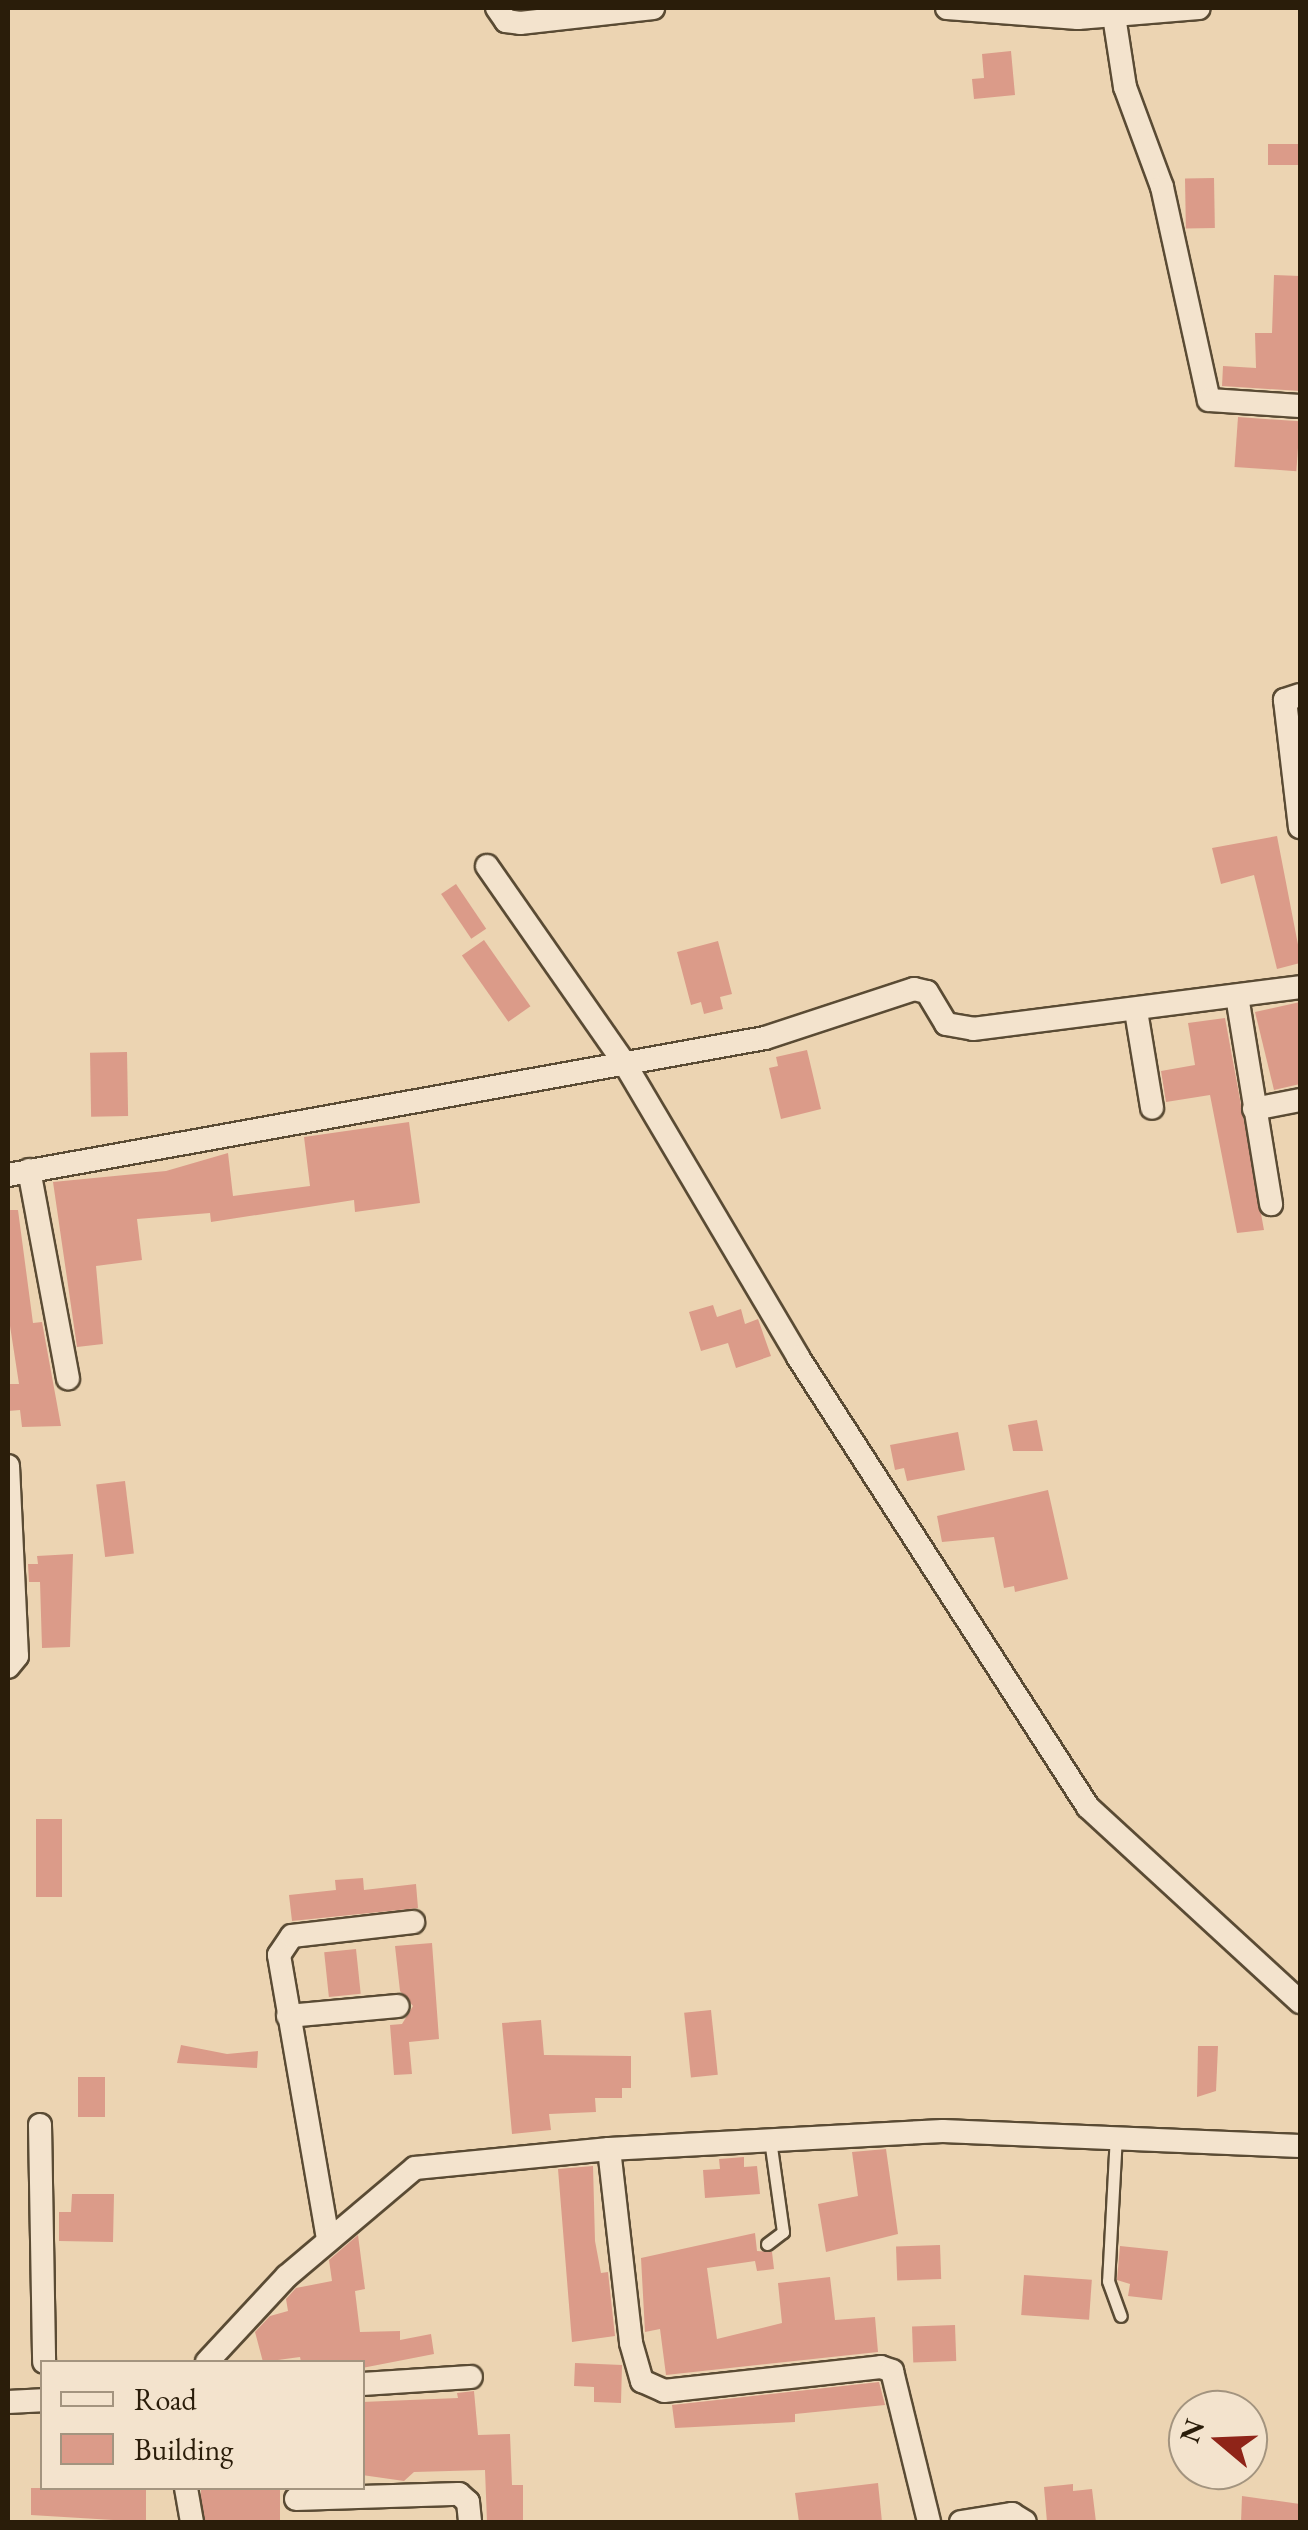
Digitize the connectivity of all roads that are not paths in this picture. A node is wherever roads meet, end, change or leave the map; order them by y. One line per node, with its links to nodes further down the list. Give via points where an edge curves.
1 (497, 8): 2 (street, via 506,21 520,23)
2 (654, 8)
3 (947, 8): 5 (street)
4 (1200, 8): 5 (street)
5 (1114, 16): 6 (street, via 1125,86 1162,187 1209,400)
6 (1300, 406)
7 (1300, 696): 8 (street, via 1285,700)
8 (1300, 822)
9 (488, 866): 13 (street)
10 (1300, 986): 11 (street)
11 (1238, 996): 12 (street); 16 (street)
12 (1136, 1010): 13 (street, via 958,1029 946,1024 927,992 914,989 765,1038); 15 (street)
13 (625, 1064): 17 (street); 23 (street, via 798,1358 1088,1808)
14 (1300, 1100): 16 (street)
15 (1152, 1108)
16 (1254, 1108): 18 (street)
17 (18, 1172): 19 (street)
18 (1271, 1204)
19 (68, 1378)
20 (8, 1466): 21 (street, via 17,1656)
21 (8, 1666)
22 (413, 1922): 25 (street, via 292,1936 279,1955)
23 (1300, 2002)
24 (398, 2006): 25 (street)
25 (288, 2016): 31 (street)
26 (40, 2125): 34 (street)
27 (1116, 2135): 28 (street, via 943,2131); 29 (street); 33 (lane, via 1108,2282)
28 (770, 2140): 30 (street); 32 (lane, via 783,2216 778,2242)
29 (1300, 2146)
30 (609, 2149): 31 (street, via 415,2168); 44 (street, via 631,2343 642,2381 664,2391 881,2367 892,2372)
31 (328, 2239): 35 (street)
32 (767, 2244)
33 (1121, 2316)
34 (44, 2360)
35 (208, 2360)
36 (471, 2377): 37 (street)
37 (365, 2384)
38 (40, 2400): 39 (street)
39 (8, 2402)
40 (186, 2490): 42 (street)
41 (296, 2503): 43 (street, via 459,2494 468,2502)
42 (192, 2522)
43 (470, 2522)
44 (929, 2522)
45 (961, 2522): 46 (street, via 1012,2514)
46 (1025, 2522)

